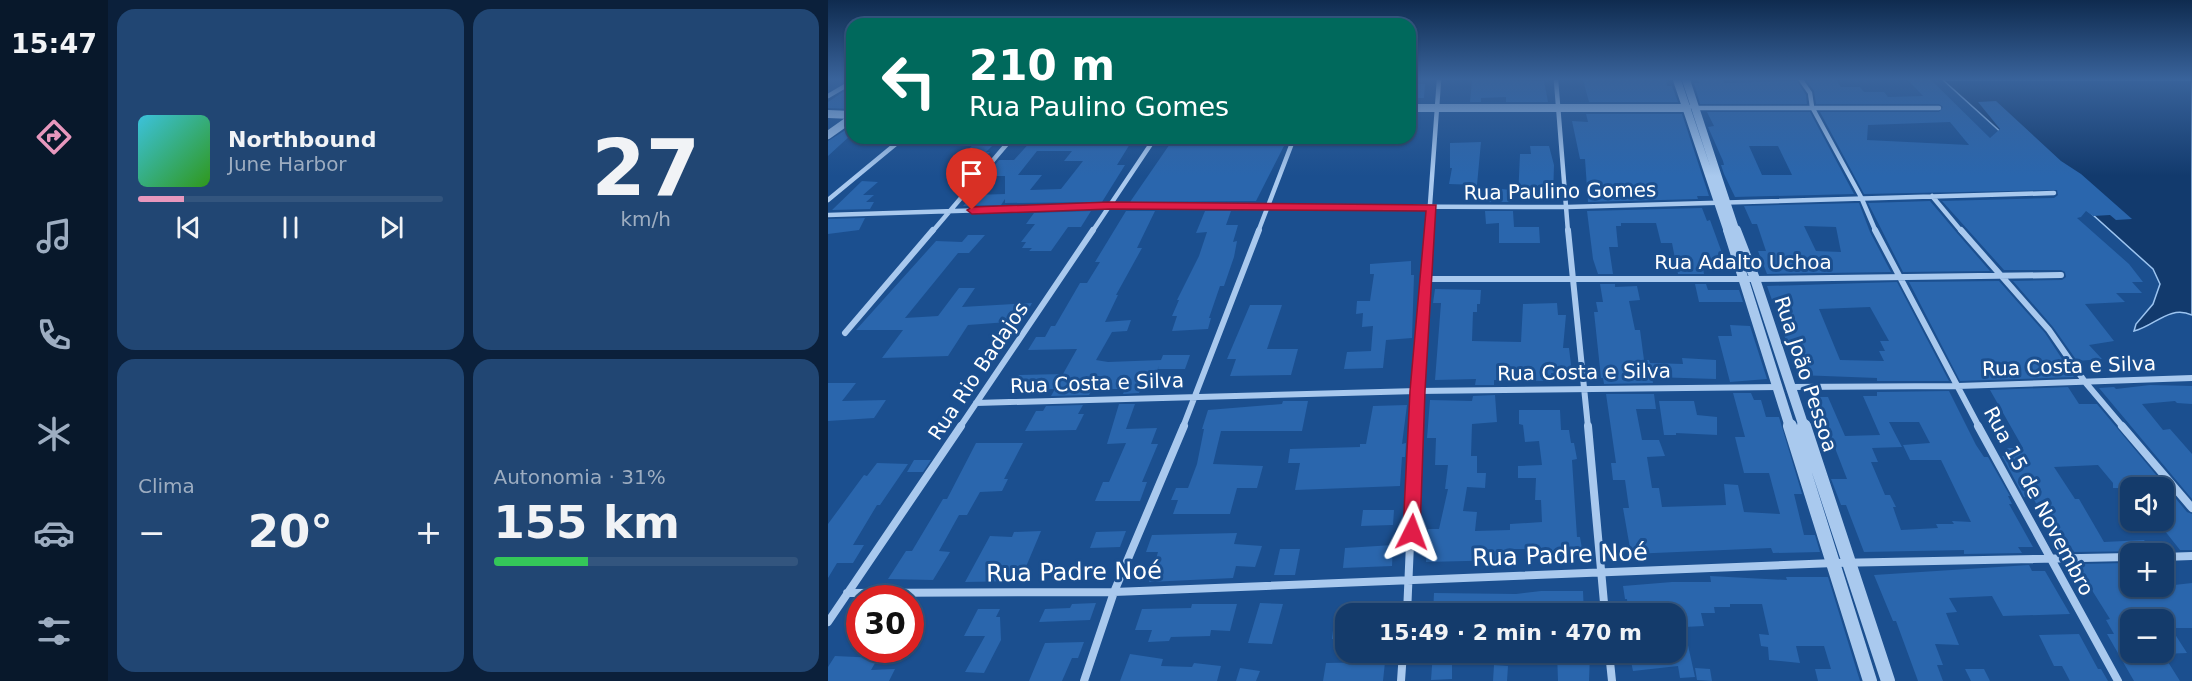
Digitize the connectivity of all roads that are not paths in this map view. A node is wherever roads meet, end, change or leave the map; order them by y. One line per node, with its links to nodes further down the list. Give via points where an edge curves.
1 (1437, 112): 19 (street)
2 (1559, 112): 20 (street)
3 (1692, 112): 17 (street, Rua João Pessoa)
4 (1815, 112): 15 (street, Rua 15 de Novembro)
5 (828, 114): 6 (street)
6 (846, 116)
7 (846, 121): 8 (street)
8 (828, 135)
9 (896, 144): 16 (street)
10 (1007, 144): 22 (street)
11 (1151, 144): 18 (street, Rua Rio Badajos)
12 (1292, 144): 21 (street)
13 (2054, 192): 14 (street, Rua Paulino Gomes)
14 (1932, 196): 15 (street, Rua Paulino Gomes); 25 (street)
15 (1861, 197): 17 (street, Rua Paulino Gomes); 26 (street, Rua 15 de Novembro)
16 (828, 200)
17 (1721, 203): 20 (street, Rua Paulino Gomes); 29 (street, Rua João Pessoa)
18 (1110, 206): 21 (street, Rua Paulino Gomes); 22 (street, Rua Paulino Gomes); 39 (street, Rua Rio Badajos)
19 (1432, 207): 20 (street, Rua Paulino Gomes); 21 (street, Rua Paulino Gomes); 27 (street)
20 (1567, 207): 28 (street)
21 (1269, 208): 38 (street)
22 (950, 211): 23 (street, Rua Paulino Gomes); 30 (street)
23 (828, 215)
24 (2061, 275): 25 (street, Rua Adalto Uchoa)
25 (2000, 276): 26 (street, Rua Adalto Uchoa); 32 (street, via 2049,330)
26 (1899, 278): 29 (street, Rua Adalto Uchoa); 33 (street, Rua 15 de Novembro)
27 (1425, 279): 28 (street, Rua Adalto Uchoa); 37 (street)
28 (1572, 279): 29 (street, Rua Adalto Uchoa); 36 (street)
29 (1749, 279): 34 (street, Rua João Pessoa); 35 (street, Rua João Pessoa)
30 (845, 333)
31 (2192, 378): 32 (street, Rua Costa e Silva)
32 (2085, 382): 33 (street, Rua Costa e Silva); 40 (street)
33 (1958, 386): 35 (street, Rua Costa e Silva); 44 (street, Rua 15 de Novembro)
34 (1778, 387): 35 (street, Rua Costa e Silva); 36 (street, Rua Costa e Silva); 46 (street, Rua João Pessoa)
35 (1791, 387): 45 (street, Rua João Pessoa)
36 (1585, 388): 37 (street, Rua Costa e Silva); 47 (street)
37 (1418, 391): 38 (street, Rua Costa e Silva); 48 (street)
38 (1196, 396): 39 (street, Rua Costa e Silva); 50 (street)
39 (976, 403): 49 (street, Rua Rio Badajos)
40 (2192, 508)
41 (2120, 556): 44 (street, Rua Padre Noé)
42 (2174, 556): 43 (street)
43 (2192, 556)
44 (2050, 557): 45 (street, Rua Padre Noé); 63 (street, Rua 15 de Novembro)
45 (1850, 563): 46 (street, Rua Padre Noé); 62 (street, Rua João Pessoa)
46 (1834, 564): 47 (street, Rua Padre Noé); 61 (street, Rua João Pessoa)
47 (1600, 574): 48 (street, Rua Padre Noé); 54 (street)
48 (1410, 579): 50 (street, Rua Padre Noé); 53 (street)
49 (852, 585)
50 (1114, 592): 51 (street, Rua Padre Noé); 58 (street)
51 (924, 593)
52 (846, 595): 55 (street, Rua Rio Badajos)
53 (1408, 603)
54 (1604, 603)
55 (828, 622)
56 (1402, 663): 59 (street)
57 (1610, 663): 60 (street)
58 (1084, 681)
59 (1401, 681)
60 (1612, 681)
61 (1870, 681)
62 (1888, 681)
63 (2118, 681)

